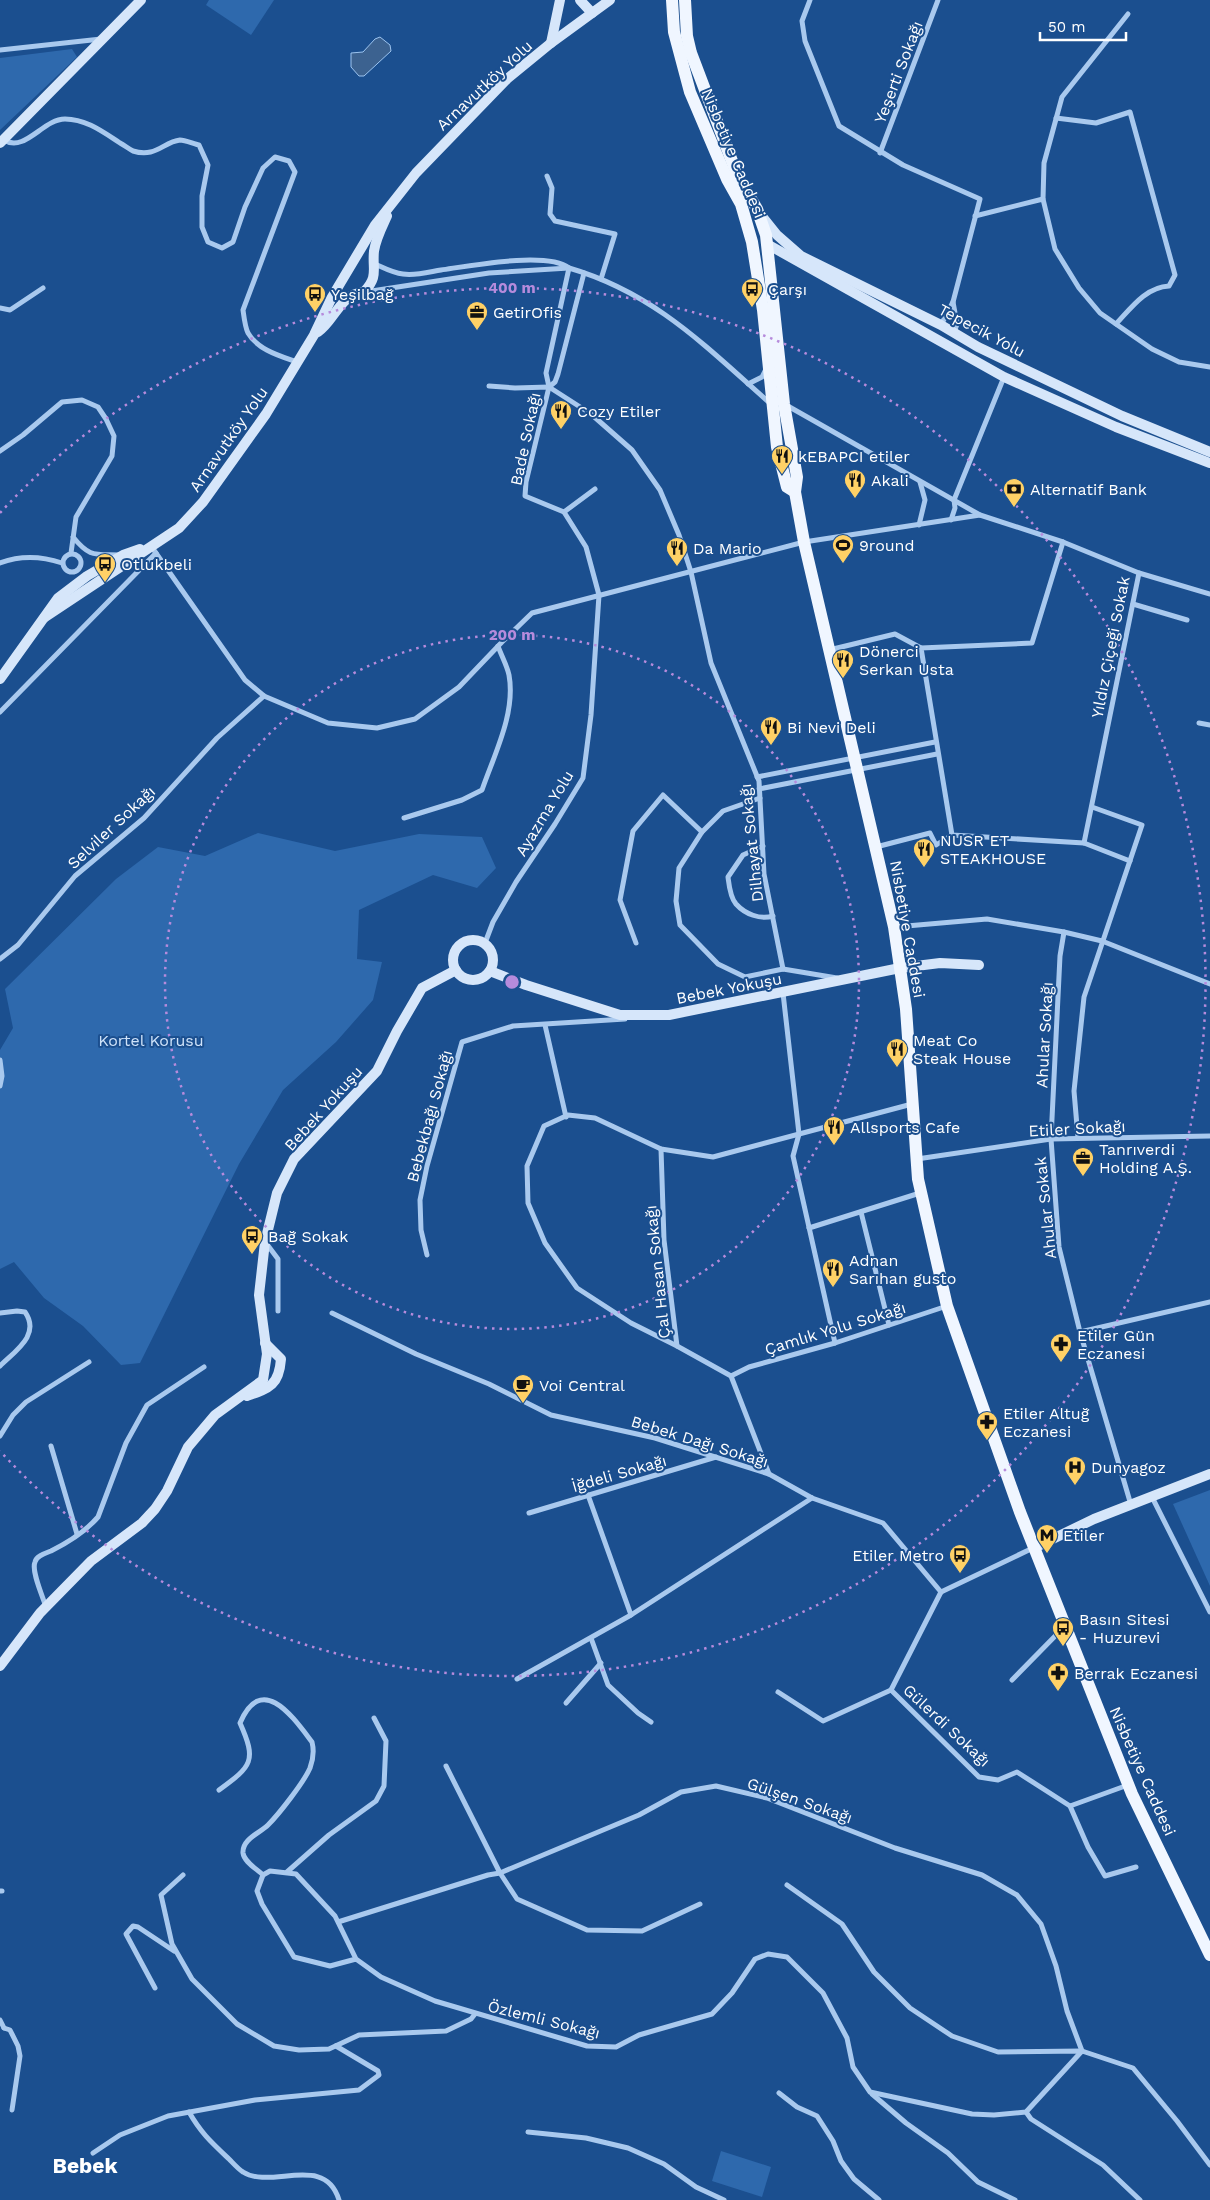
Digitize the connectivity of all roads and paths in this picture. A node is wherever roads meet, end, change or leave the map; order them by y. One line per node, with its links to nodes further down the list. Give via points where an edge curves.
1 (141, 0): 11 (main road)
2 (560, 0): 12 (main road)
3 (580, 0): 9 (main road)
4 (610, 0): 9 (main road, Arnavutköy Yolu)
5 (672, 0): 19 (main road, Nisbetiye Caddesi, via 674,32 690,92)
6 (685, 0): 21 (main road, Nisbetiye Caddesi, via 691,53 738,177)
7 (810, 0): 16 (street, via 802,20 805,41 838,126)
8 (938, 0): 16 (street, Yeşerti Sokağı)
9 (592, 14): 12 (main road, Arnavutköy Yolu)
10 (1128, 14): 14 (street, via 1062,97)
11 (101, 39): 13 (street); 15 (main road)
12 (551, 43): 20 (main road, Arnavutköy Yolu, via 507,79 464,122 416,173)
13 (0, 50)
14 (1056, 118): 18 (street, via 1044,163); 36 (street, via 1096,123 1130,112 1175,275 1169,286 1158,287 1139,299)
15 (2, 141): 42 (street, via 16,143 27,139 50,123 64,118 92,124 133,151 152,153 180,140 199,145 208,165 202,196 202,227 208,242 222,248 232,242 263,168 274,157 289,161 295,172 243,310 248,332 257,344)
16 (880, 152): 22 (street, via 980,199)
17 (547, 176): 31 (street, via 552,188 550,214 555,221 615,234)
18 (1043, 199): 22 (street); 36 (street, via 1055,249 1079,288 1100,313)
19 (741, 204): 23 (main road, via 750,215 758,236); 44 (main road, Nisbetiye Caddesi, via 756,259)
20 (391, 206): 25 (main road, via 376,223); 27 (main road, via 377,238)
21 (757, 209): 23 (main road, Nisbetiye Caddesi); 37 (main road, Tepecik Yolu, via 777,235 801,256)
22 (975, 216): 34 (street)
23 (767, 244): 24 (main road, Tepecik Yolu); 26 (main road, Nisbetiye Caddesi)
24 (786, 254): 26 (main road); 40 (main road, Tepecik Yolu)
25 (353, 261): 27 (main road, via 360,259); 30 (main road)
26 (769, 263): 50 (main road, Nisbetiye Caddesi)
27 (375, 264): 28 (street, Yıldız Çiçeği Sokak, via 411,275 523,261 555,262); 33 (main road, via 372,283)
28 (569, 268): 29 (street, Yıldız Çiçeği Sokak); 33 (street, via 489,273); 49 (street, Bade Sokağı, via 546,373)
29 (584, 273): 31 (street, Yıldız Çiçeği Sokak); 49 (street, Bade Sokağı, via 558,374)
30 (344, 276): 33 (main road, via 348,286); 39 (main road)
31 (601, 279): 47 (street, Yıldız Çiçeği Sokak, via 672,318)
32 (42, 288): 35 (street, via 10,310)
33 (360, 292): 39 (main road, via 335,311)
34 (953, 302): 37 (street); 38 (street, via 957,324)
35 (0, 308)
36 (1116, 324): 45 (street, via 1152,350 1179,362)
37 (941, 325): 38 (main road, Tepecik Yolu); 40 (main road)
38 (954, 333): 41 (main road); 43 (main road, Tepecik Yolu)
39 (314, 335): 42 (main road, Arnavutköy Yolu)
40 (933, 338): 41 (main road, Tepecik Yolu)
41 (947, 345): 46 (main road, Tepecik Yolu)
42 (298, 362): 64 (main road, Arnavutköy Yolu, via 266,414 203,502 179,528)
43 (1011, 363): 46 (main road); 52 (main road, Tepecik Yolu, via 1122,416)
44 (768, 366): 47 (street, via 762,377); 50 (main road, Nisbetiye Caddesi)
45 (1210, 367)
46 (1004, 377): 53 (main road, Tepecik Yolu, via 1116,427); 56 (street)
47 (748, 384): 50 (street, Yıldız Çiçeği Sokak)
48 (488, 386): 49 (street)
49 (549, 387): 57 (street, Bade Sokağı, via 525,496); 71 (street, Dilhayat Sokağı, via 591,414 632,450 660,490)
50 (778, 405): 54 (street, Yıldız Çiçeği Sokak); 62 (main road, Nisbetiye Caddesi, via 777,447 787,487 795,492)
51 (0, 451): 61 (street, via 62,402 82,400 98,407 114,436 112,456 76,517)
52 (1210, 452)
53 (1210, 463)
54 (920, 482): 56 (street, Yıldız Çiçeği Sokak); 60 (street, via 925,500)
55 (595, 489): 57 (street)
56 (954, 500): 58 (street, Yıldız Çiçeği Sokak); 59 (street)
57 (564, 512): 75 (street, Ayazma Yolu, via 586,548)
58 (980, 515): 59 (street); 63 (street, Yıldız Çiçeği Sokak)
59 (951, 520): 60 (street)
60 (919, 525): 62 (street)
61 (73, 538): 65 (street); 66 (street, via 85,551)
62 (804, 542): 71 (street); 80 (main road, Nisbetiye Caddesi)
63 (1063, 542): 72 (street, Yıldız Çiçeği Sokak); 79 (street, via 1032,643)
64 (153, 549): 66 (main road); 73 (main road); 82 (street, via 245,680); 83 (street)
65 (71, 553): 67 (street); 69 (street)
66 (123, 555): 73 (main road)
67 (80, 559): 70 (street, via 80,568); 73 (street)
68 (0, 563): 69 (street, via 17,556)
69 (62, 563): 70 (street)
70 (68, 571): 73 (street)
71 (691, 572): 75 (street); 89 (street, Dilhayat Sokağı, via 711,663)
72 (1139, 573): 74 (street); 76 (street, Yıldız Çiçeği Sokak)
73 (85, 581): 81 (main road, via 45,617)
74 (1210, 594)
75 (599, 595): 78 (street, via 532,613); 104 (street, Ayazma Yolu, via 583,778 492,922)
76 (1133, 604): 77 (street); 92 (street, Yıldız Çiçeği Sokak)
77 (1186, 620)
78 (498, 646): 82 (street, via 459,687 415,719 377,728 328,723); 93 (street, via 509,673 511,697 482,790 462,800)
79 (921, 648): 80 (street, via 895,634); 86 (street)
80 (829, 650): 88 (main road, Nisbetiye Caddesi)
81 (0, 679)
82 (264, 696): 106 (street, Selviler Sokağı, via 217,738 144,818 75,876 18,945)
83 (0, 712)
84 (1199, 723): 85 (street)
85 (1210, 725)
86 (935, 742): 87 (street); 88 (street)
87 (937, 754): 88 (street); 95 (street)
88 (856, 764): 89 (street); 90 (street); 98 (main road, Nisbetiye Caddesi)
89 (758, 779): 90 (street, Dilhayat Sokağı)
90 (759, 789): 91 (street, Dilhayat Sokağı)
91 (760, 798): 94 (street, via 723,811); 97 (street, Dilhayat Sokağı)
92 (1092, 807): 96 (street, Yıldız Çiçeği Sokak); 99 (street, Ahular Sokağı, via 1142,825)
93 (404, 818)
94 (702, 832): 105 (street, via 663,795 633,831 620,900); 109 (street, via 679,868 676,901 680,925 718,964 745,977)
95 (952, 835): 96 (street); 98 (street, via 936,845 930,833)
96 (1084, 843): 99 (street)
97 (763, 846): 100 (street, Dilhayat Sokağı, via 764,874); 100 (street, via 742,855 728,877 729,888 735,904 750,914 764,919)
98 (876, 847): 101 (main road, Nisbetiye Caddesi)
99 (1130, 861): 103 (street, Ahular Sokağı)
100 (772, 916): 109 (street, Dilhayat Sokağı)
101 (894, 927): 102 (street, via 987,919); 108 (main road, Nisbetiye Caddesi)
102 (1064, 932): 103 (street); 124 (street, Ahular Sokağı)
103 (1102, 940): 113 (street); 123 (street, Ahular Sokağı, via 1084,997 1074,1091)
104 (485, 943): 110 (main road, via 475,940 462,944 454,957); 111 (main road, via 492,955)
105 (636, 943)
106 (0, 959)
107 (979, 965): 108 (main road, Bebek Yokuşu, via 940,963)
108 (900, 968): 112 (main road, Bebek Yokuşu); 119 (main road, Nisbetiye Caddesi)
109 (783, 969): 112 (street)
110 (456, 970): 111 (main road, via 467,979 474,980); 130 (main road, Bebek Yokuşu, via 422,988 377,1071 294,1160 277,1192)
111 (490, 971): 115 (main road, Bebek Yokuşu, via 620,1015)
112 (847, 980): 114 (main road, Bebek Yokuşu)
113 (1210, 984)
114 (782, 993): 115 (main road, Bebek Yokuşu); 121 (street)
115 (670, 1015): 116 (street, Bebekbağı Sokağı)
116 (545, 1025): 120 (street); 131 (street, Bebekbağı Sokağı, via 513,1026 462,1042 420,1200 421,1230)
117 (0, 1060): 118 (street)
118 (0, 1086)
119 (912, 1104): 121 (street); 126 (main road, Nisbetiye Caddesi)
120 (566, 1117): 125 (street, via 595,1118); 141 (street, via 544,1126 528,1166 528,1203 545,1242 577,1288 631,1323)
121 (799, 1134): 125 (street, via 713,1157); 129 (street, via 794,1156)
122 (1210, 1136): 123 (street, Etiler Sokağı)
123 (1078, 1138): 124 (street, Etiler Sokağı)
124 (1051, 1139): 126 (street, Etiler Sokağı); 138 (street, Ahular Sokak, via 1058,1247)
125 (661, 1149): 141 (street, Çal Hasan Sokağı, via 664,1240)
126 (916, 1159): 127 (main road, Nisbetiye Caddesi)
127 (921, 1193): 128 (street); 133 (main road, Nisbetiye Caddesi)
128 (861, 1212): 129 (street); 137 (street)
129 (809, 1228): 140 (street)
130 (265, 1242): 134 (street, via 278,1259); 139 (main road, Bebek Yokuşu, via 259,1294)
131 (427, 1255)
132 (1210, 1302): 138 (street)
133 (947, 1306): 137 (street, Çamlık Yolu Sokağı); 158 (main road, Nisbetiye Caddesi)
134 (278, 1311)
135 (0, 1313): 143 (street, via 25,1312 31,1327 21,1346)
136 (332, 1313): 149 (street, Bebek Dağı Sokağı, via 551,1415 656,1438)
137 (889, 1325): 140 (street, Çamlık Yolu Sokağı)
138 (1080, 1332): 155 (street, Ahular Sokak)
139 (265, 1343): 146 (main road, Bebek Yokuşu, via 267,1354 263,1380); 146 (main road, via 281,1359 277,1379 266,1390)
140 (835, 1343): 145 (street, Çamlık Yolu Sokağı)
141 (677, 1346): 145 (street, Çal Hasan Sokağı)
142 (89, 1362): 147 (street, via 26,1402)
143 (0, 1366)
144 (204, 1368): 157 (street, via 147,1405 122,1452 98,1517)
145 (731, 1376): 150 (street)
146 (236, 1399): 160 (main road, Bebek Yokuşu, via 215,1415 188,1447 155,1509 142,1523 90,1561)
147 (0, 1436)
148 (51, 1446): 157 (street)
149 (716, 1457): 150 (street, Bebek Dağı Sokağı); 152 (street, İğdeli Sokağı)
150 (769, 1474): 154 (street, Bebek Dağı Sokağı)
151 (1210, 1474): 153 (main road)
152 (588, 1495): 156 (street, İğdeli Sokağı); 162 (street)
153 (1152, 1497): 155 (main road); 161 (street)
154 (812, 1498): 159 (street, Bebek Dağı Sokağı, via 883,1523); 162 (street)
155 (1131, 1505): 158 (main road)
156 (529, 1513)
157 (77, 1534): 160 (street, via 34,1562)
158 (1034, 1548): 159 (street); 163 (main road, Nisbetiye Caddesi)
159 (941, 1592): 169 (street)
160 (46, 1607): 166 (main road, Bebek Yokuşu)
161 (1210, 1612)
162 (630, 1615): 164 (street)
163 (1065, 1626): 168 (street); 175 (main road, Nisbetiye Caddesi)
164 (591, 1638): 165 (street); 167 (street)
165 (601, 1664): 171 (street); 173 (street, via 608,1685)
166 (0, 1666)
167 (517, 1679)
168 (1012, 1680)
169 (892, 1690): 170 (street, Gülerdi Sokağı, via 824,1721); 177 (street, Gülerdi Sokağı, via 979,1777 998,1780 1017,1772)
170 (778, 1692)
171 (566, 1703)
172 (374, 1718): 179 (street, via 386,1741 384,1786 376,1801 329,1835)
173 (652, 1722)
174 (446, 1766): 180 (street)
175 (1128, 1785): 177 (street); 186 (main road, Nisbetiye Caddesi)
176 (219, 1790): 182 (street, via 240,1775 249,1763 247,1738 240,1723 248,1707 263,1700 280,1704 312,1742 314,1749 310,1769 299,1785 268,1825 245,1843 243,1855)
177 (1070, 1806): 178 (street, via 1105,1876)
178 (1136, 1866)
179 (287, 1872): 182 (street, via 270,1871); 185 (street, via 296,1874)
180 (500, 1873): 184 (street, via 517,1899 587,1930 642,1931); 185 (street, Gülşen Sokağı); 195 (street, Gülşen Sokağı, via 639,1814 681,1792 716,1786 767,1798 895,1848 982,1876 1017,1895 1042,1924)
181 (183, 1875): 187 (street, Özlemli Sokağı, via 161,1895 172,1944)
182 (263, 1875): 189 (street, via 258,1891 262,1904 294,1957 330,1966)
183 (787, 1885): 195 (street, via 842,1924 880,1978 910,2008 952,2036 998,2052)
184 (700, 1904)
185 (338, 1922): 189 (street)
186 (1208, 1940): 188 (main road, Nisbetiye Caddesi)
187 (177, 1952): 190 (street, Özlemli Sokağı, via 138,1927 133,1926 126,1934); 194 (street, Özlemli Sokağı, via 192,1979 237,2024 274,2046 298,2050)
188 (1210, 1955)
189 (356, 1959): 191 (street, via 381,1977 435,2001)
190 (155, 1988)
191 (475, 2014): 194 (street, Özlemli Sokağı, via 446,2031 359,2034); 196 (street, Özlemli Sokağı, via 587,2046 616,2048 639,2035 712,2014 732,1993 755,1959 768,1954 787,1957 823,1993 847,2038 852,2067)
192 (0, 2020): 193 (street)
193 (2, 2029): 198 (street, via 10,2030 20,2056)
194 (336, 2046): 199 (street, via 379,2074 359,2090 255,2100)
195 (1082, 2051): 200 (street); 203 (street, via 1133,2068)
196 (870, 2092): 200 (street, via 972,2114); 207 (street, Özlemli Sokağı, via 948,2153 978,2182)
197 (779, 2093): 206 (street, via 797,2107 817,2116 854,2179)
198 (12, 2110)
199 (189, 2112): 202 (street, via 168,2116 120,2135); 204 (street, via 202,2133 243,2173 257,2177 315,2176 336,2189)
200 (1026, 2112): 208 (street, via 1031,2119 1103,2165)
201 (528, 2132): 205 (street, via 586,2138 628,2148 664,2164 696,2187)
202 (93, 2153)
203 (1210, 2164)
204 (339, 2200)
205 (724, 2200)
206 (879, 2200)
207 (1015, 2200)
208 (1140, 2200)

